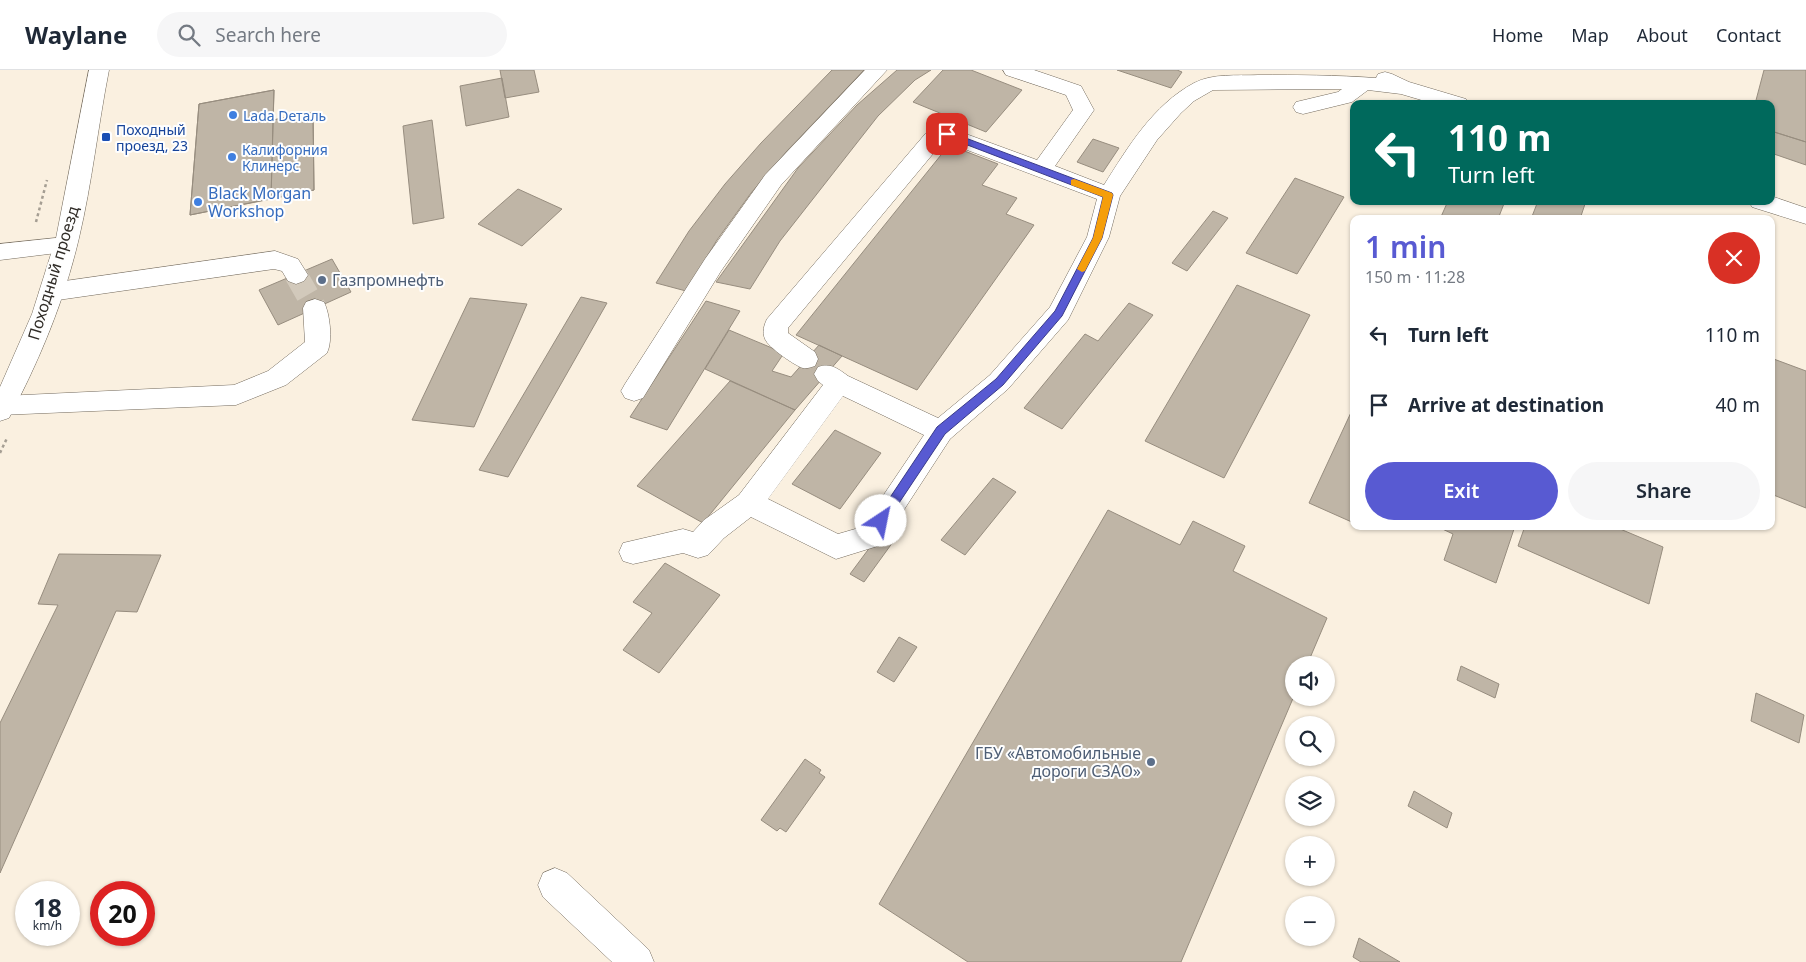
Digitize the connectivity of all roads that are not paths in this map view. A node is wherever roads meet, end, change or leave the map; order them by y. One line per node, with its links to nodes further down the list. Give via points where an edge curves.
1 (99, 70): 13 (main road, Походный проезд)
2 (877, 70): 19 (main road, via 773,180 713,265)
3 (1013, 70): 9 (main road, via 1074,91 1084,110)
4 (1223, 70): 6 (main road)
5 (1364, 76): 6 (main road); 7 (main road); 8 (main road, via 1345,97)
6 (1316, 81): 10 (main road, via 1233,82 1204,86 1160,120)
7 (1446, 100)
8 (1303, 107)
9 (1041, 170): 10 (main road); 18 (main road, via 947,134 934,138 776,326 776,337)
10 (1108, 195): 21 (main road, via 1098,238 1059,313 999,382)
11 (1772, 205): 12 (main road)
12 (1806, 216)
13 (65, 245): 14 (main road); 16 (main road, Походный проезд)
14 (5, 252)
15 (296, 274): 16 (main road, via 290,265 275,260)
16 (51, 292): 20 (main road, Походный проезд, via 32,346)
17 (315, 308): 20 (main road, via 318,346 277,378 236,395)
18 (806, 359)
19 (634, 391)
20 (1, 409)
21 (941, 431): 22 (main road, via 870,536 836,547); 22 (main road, via 833,378)
22 (749, 503): 23 (main road, via 714,529 698,546 683,541)
23 (633, 552)
24 (555, 885): 25 (main road)
25 (637, 962)

